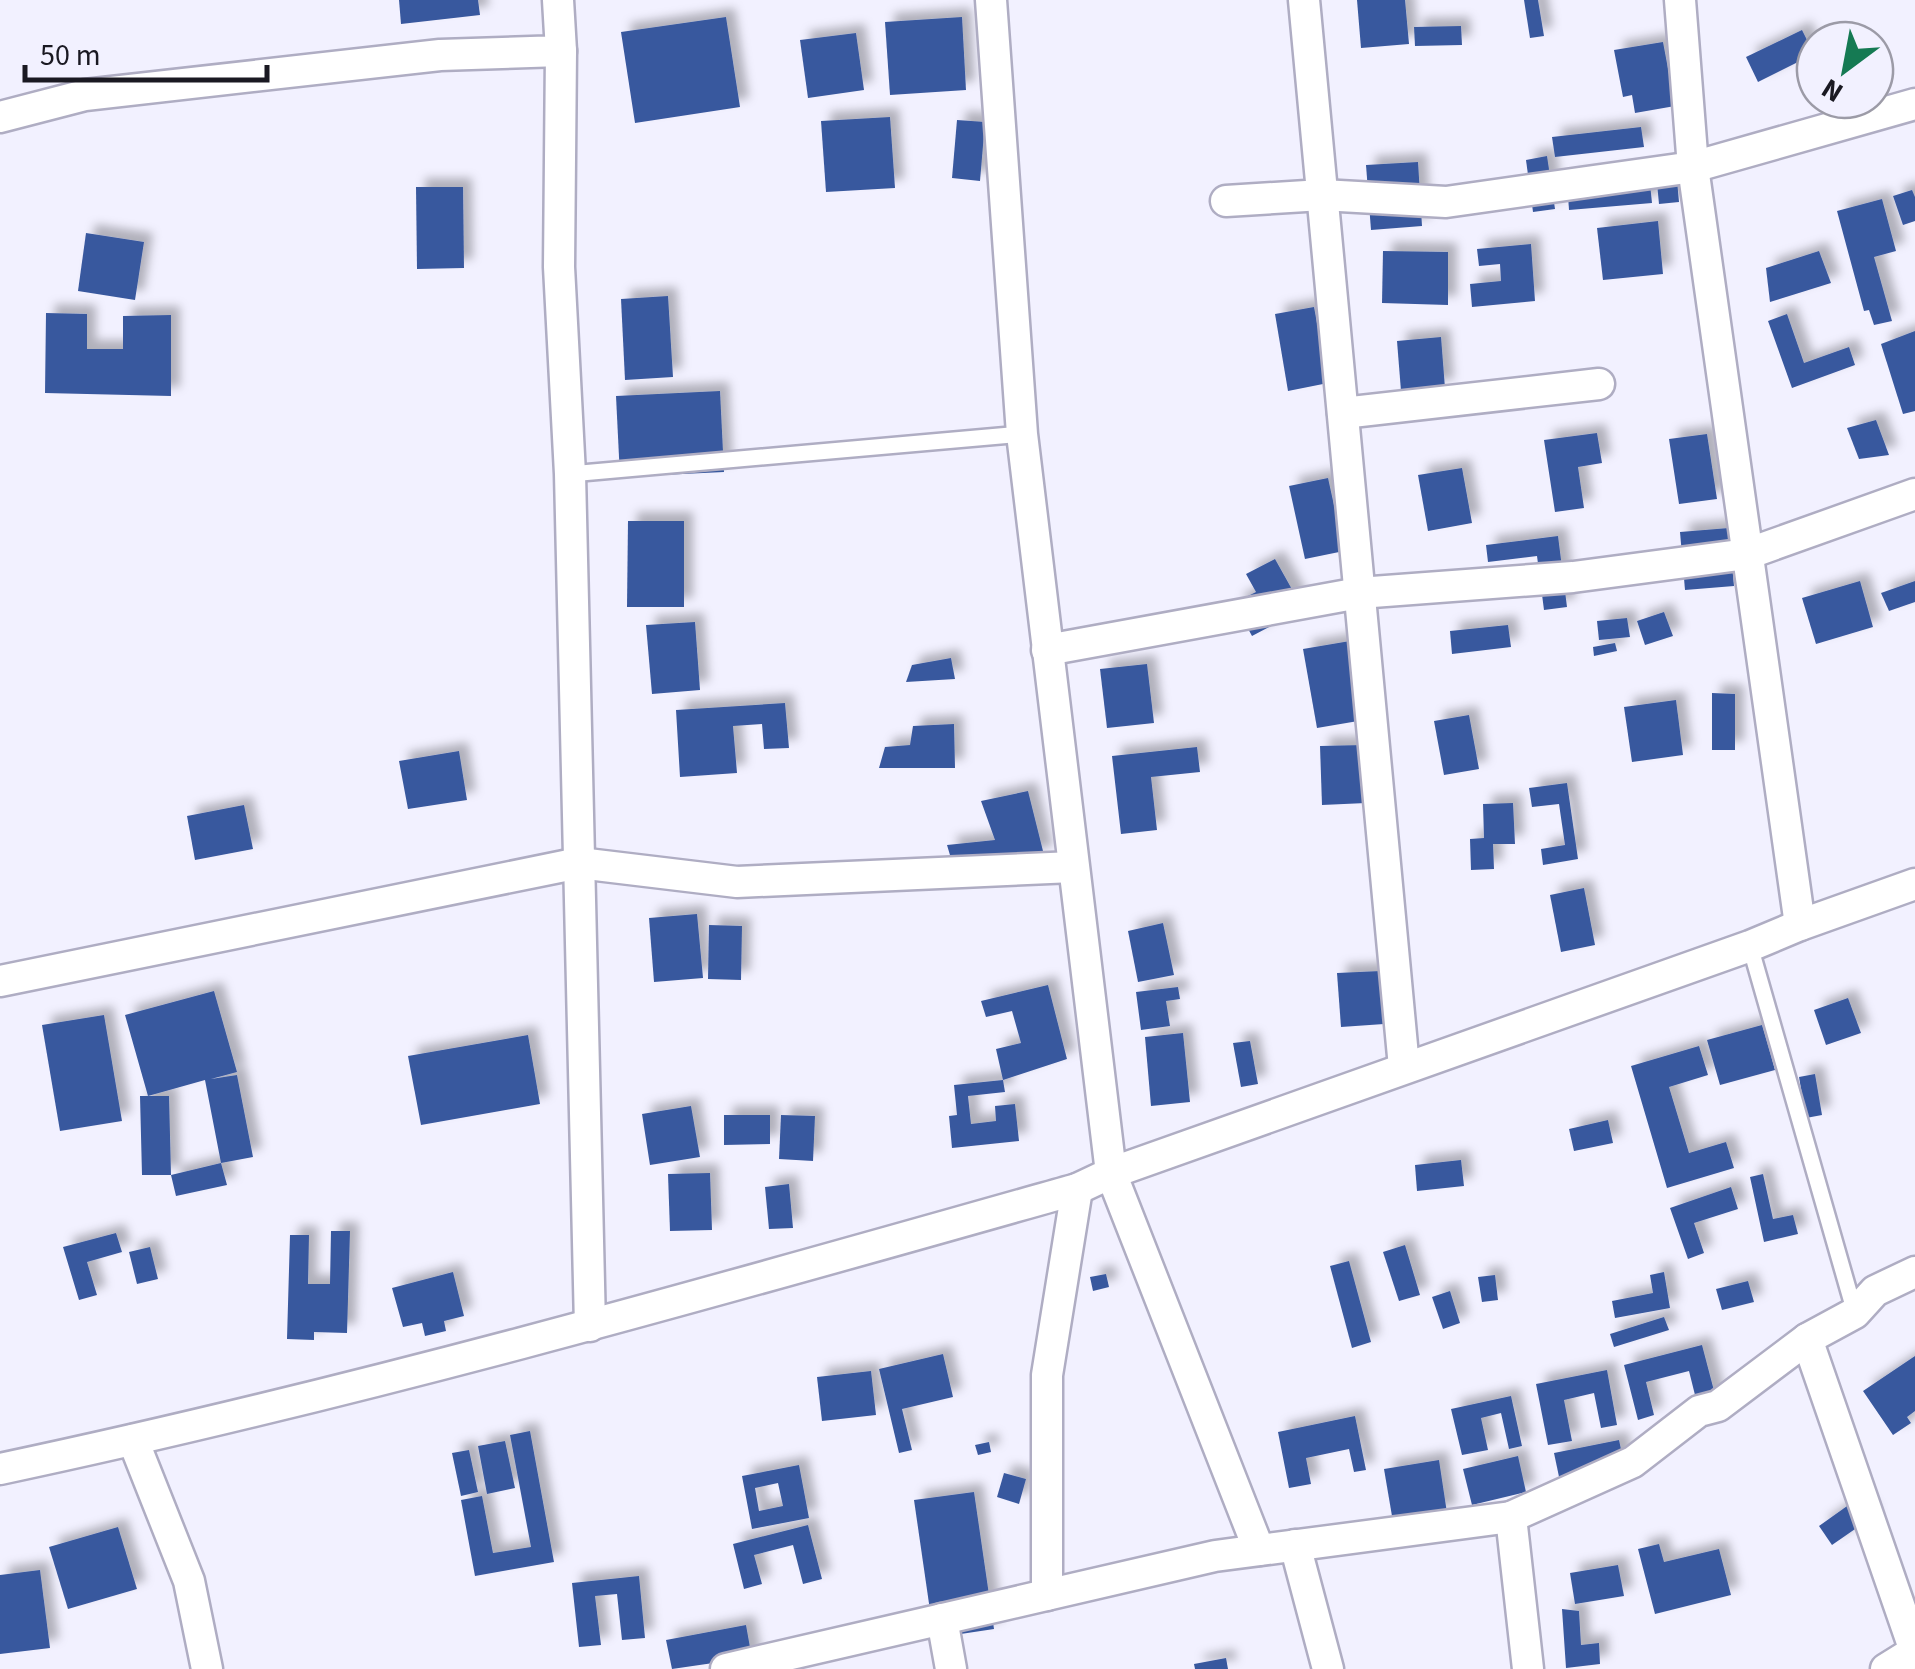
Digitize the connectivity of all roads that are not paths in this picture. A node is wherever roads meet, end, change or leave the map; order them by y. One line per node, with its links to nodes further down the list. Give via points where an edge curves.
1 (558, 0): 5 (street)
2 (991, 0): 13 (street)
3 (1304, 0): 9 (street)
4 (1680, 0): 8 (street)
5 (561, 51): 7 (street, via 440,55 85,95); 14 (street, via 559,267)
6 (1915, 104): 8 (street)
7 (0, 116)
8 (1693, 167): 9 (street, via 1446,202); 16 (street)
9 (1322, 195): 10 (street); 12 (street)
10 (1226, 201)
11 (1599, 384): 12 (street)
12 (1343, 413): 17 (street)
13 (1022, 434): 14 (lane); 18 (street)
14 (570, 474): 19 (street)
15 (1915, 494): 16 (street)
16 (1748, 554): 17 (street, via 1573,577); 22 (street)
17 (1359, 593): 18 (street); 25 (street)
18 (1047, 650): 20 (street)
19 (579, 863): 20 (street, via 736,882); 24 (street); 30 (street)
20 (1073, 867): 26 (street)
21 (1915, 884): 22 (street)
22 (1800, 925): 23 (street)
23 (1750, 946): 25 (street); 29 (lane)
24 (0, 980)
25 (1404, 1067): 26 (street)
26 (1111, 1173): 27 (street); 36 (street)
27 (1076, 1190): 30 (street); 37 (street, via 1047,1375)
28 (1915, 1272): 29 (street, via 1875,1291)
29 (1856, 1313): 31 (street)
30 (590, 1326): 32 (street)
31 (1807, 1339): 34 (street, via 1633,1462); 44 (street, via 1915,1652)
32 (134, 1440): 33 (street); 39 (street, via 189,1581)
33 (0, 1469)
34 (1511, 1517): 35 (street); 43 (street)
35 (1295, 1545): 36 (street); 42 (street)
36 (1258, 1550): 37 (street)
37 (1047, 1595): 38 (street)
38 (942, 1620): 40 (street); 41 (street)
39 (208, 1669)
40 (726, 1669)
41 (950, 1669)
42 (1328, 1669)
43 (1528, 1669)
44 (1886, 1669)

